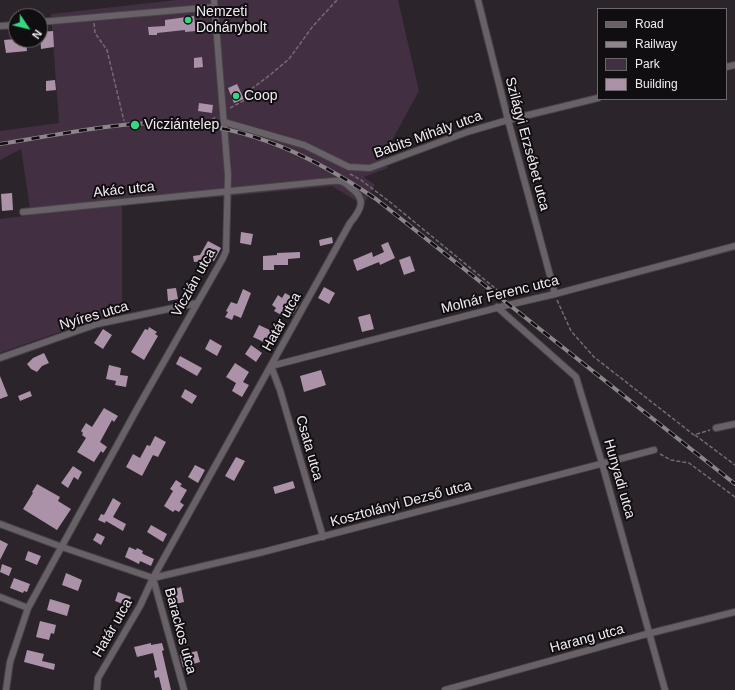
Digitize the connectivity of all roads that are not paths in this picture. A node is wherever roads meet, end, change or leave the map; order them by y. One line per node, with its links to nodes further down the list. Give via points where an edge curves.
1 (478, 0): 5 (street, Szilágyi Erzsébet utca)
2 (214, 2): 3 (street); 6 (street, Viczián utca)
3 (48, 21)
4 (597, 98): 5 (street, Babits Mihály utca)
5 (508, 120): 6 (street, Babits Mihály utca, via 467,132 370,168 349,167 304,145); 10 (street, Szilágyi Erzsébet utca)
6 (224, 122): 7 (street, Viczián utca)
7 (228, 191): 8 (street, Akác utca); 11 (street, Viczián utca, via 226,251); 14 (street, Határ utca, via 340,181 360,196 361,206 356,216 350,222)
8 (23, 212)
9 (735, 246): 10 (street, Molnár Ferenc utca)
10 (555, 294): 12 (street, Molnár Ferenc utca)
11 (197, 303): 13 (street, Nyíres utca, via 97,324); 21 (street, Viczián utca)
12 (497, 308): 14 (street, Molnár Ferenc utca); 18 (street, Hunyadi utca, via 576,378)
13 (0, 358)
14 (271, 366): 20 (street, Csata utca); 22 (street, Határ utca)
15 (735, 424): 16 (street)
16 (716, 428)
17 (654, 450): 18 (street, Kosztolányi Dezső utca)
18 (602, 463): 20 (street, Kosztolányi Dezső utca); 26 (street, Hunyadi utca)
19 (0, 524): 21 (street)
20 (323, 537): 22 (street, Kosztolányi Dezső utca)
21 (62, 547): 22 (street); 24 (street)
22 (153, 578): 28 (street, Határ utca, via 140,606 98,678); 29 (street, Barackos utca)
23 (0, 597): 24 (street)
24 (28, 608): 27 (street, via 10,662)
25 (735, 612): 26 (street, Harang utca)
26 (650, 634): 30 (street, Harang utca); 31 (street, Hunyadi utca)
27 (6, 690)
28 (97, 690)
29 (184, 690)
30 (445, 690)
31 (665, 690)

